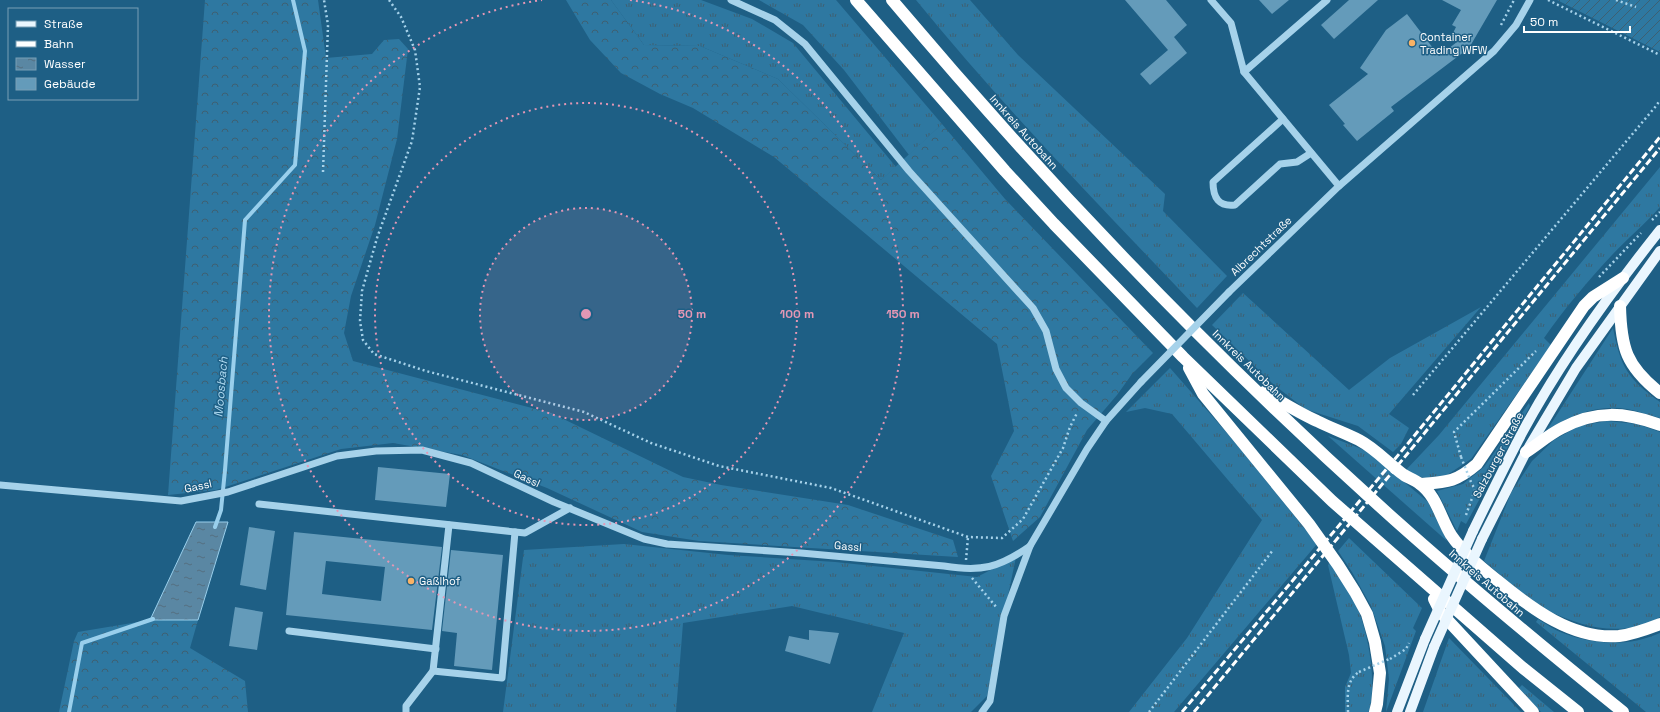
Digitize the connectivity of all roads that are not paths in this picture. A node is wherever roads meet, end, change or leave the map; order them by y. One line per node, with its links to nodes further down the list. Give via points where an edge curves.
1 (730, 0): 18 (street, via 775,20 805,44 909,171 1033,308 1046,331 1056,369 1066,388 1081,403)
2 (856, 0): 15 (highway, via 1059,230)
3 (892, 0): 16 (highway, Innkreis Autobahn, via 955,75 1065,197)
4 (1211, 0): 7 (street, via 1231,23)
5 (1327, 0): 7 (street)
6 (1530, 0): 10 (street, Albrechtstraße, via 1516,25 1494,51)
7 (1244, 72): 8 (street)
8 (1283, 119): 9 (street); 9 (street, via 1214,182 1213,192 1219,201 1227,206 1235,205 1280,164 1297,162)
9 (1311, 153): 10 (street)
10 (1339, 186): 18 (street, Albrechtstraße, bridge, via 1228,292)
11 (1660, 230): 13 (main road, Salzburger Straße)
12 (1660, 251): 14 (main road)
13 (1623, 278): 21 (highway, via 1593,297 1584,306 1477,464 1462,476 1446,482); 37 (main road, Salzburger Straße, bridge, via 1555,378 1522,432 1473,531 1425,639)
14 (1620, 306): 17 (highway, via 1622,339 1628,358 1637,372); 20 (main road, via 1576,368)
15 (1183, 357): 29 (highway, via 1332,501); 36 (highway, via 1203,394 1309,524 1338,564 1367,614 1380,673)
16 (1249, 384): 21 (highway, via 1316,421 1359,440); 41 (highway, Innkreis Autobahn, via 1395,520 1524,632)
17 (1660, 393)
18 (1106, 421): 27 (street, Albrechtstraße)
19 (1660, 425): 20 (highway, via 1622,414 1580,419 1561,428)
20 (1526, 452): 38 (main road, bridge, via 1482,539 1434,647)
21 (1421, 484): 30 (highway, via 1461,548 1521,600 1542,614 1569,627 1596,635 1619,636)
22 (0, 485): 24 (street, Gassl, via 181,501 228,492 337,456 376,451 422,450 471,463)
23 (259, 504): 25 (street)
24 (570, 508): 26 (street, via 525,533); 28 (street, Gassl, via 644,539 667,544 801,553 965,570 990,568 1016,556)
25 (449, 525): 26 (street); 32 (street)
26 (515, 532): 33 (street, via 502,678)
27 (1036, 535): 28 (street, Gassl)
28 (1030, 546): 35 (street, via 1004,616 990,701)
29 (1429, 587): 39 (highway, via 1441,613); 40 (highway, via 1522,668)
30 (1660, 624)
31 (288, 631): 32 (street)
32 (436, 649): 33 (street)
33 (433, 671): 34 (street, via 406,706)
34 (406, 712)
35 (982, 712)
36 (1375, 712)
37 (1397, 712)
38 (1410, 712)
39 (1533, 712)
40 (1578, 712)
41 (1623, 712)

